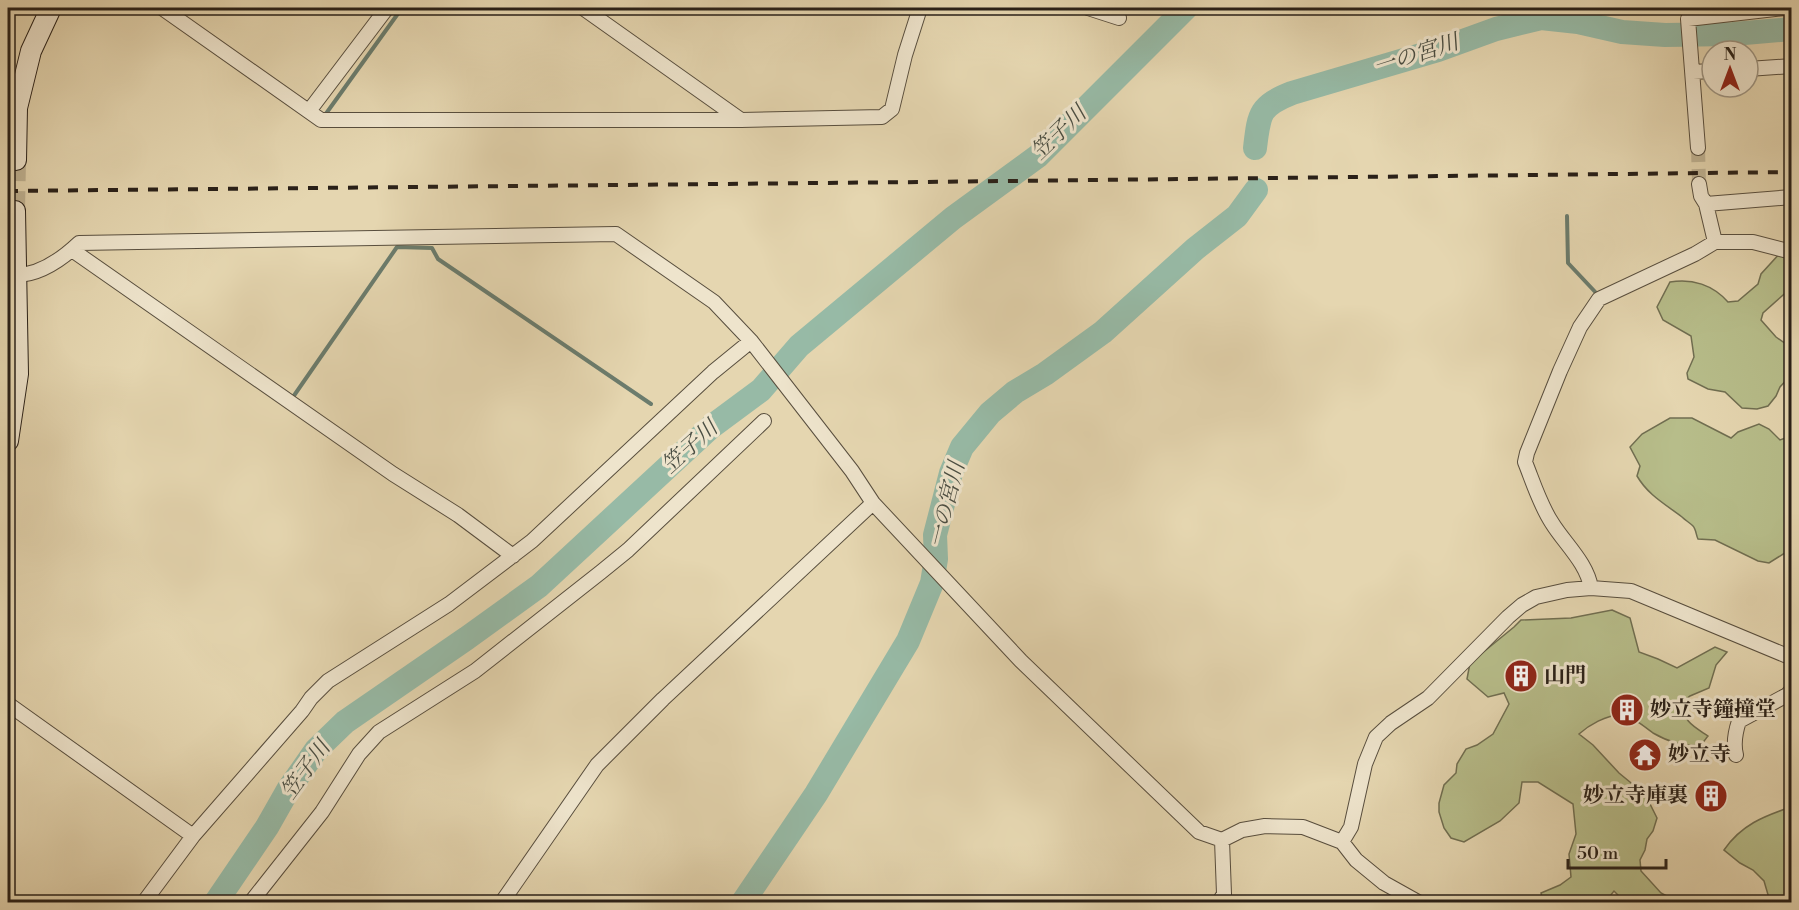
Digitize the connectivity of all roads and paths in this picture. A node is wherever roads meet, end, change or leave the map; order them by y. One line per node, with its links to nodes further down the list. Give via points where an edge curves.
1 (51, 8): 13 (street, via 31,51)
2 (162, 8): 14 (street)
3 (387, 8): 14 (street)
4 (583, 8): 15 (street)
5 (920, 8): 15 (street, via 892,110 882,117)
6 (1088, 8): 8 (street)
7 (1785, 8): 11 (street, via 1688,19)
8 (1119, 18)
9 (1791, 66): 10 (street)
10 (1760, 68)
11 (1693, 72): 12 (street); 16 (street)
12 (1700, 72)
13 (12, 109): 17 (street)
14 (309, 111): 15 (street, via 321,120)
15 (741, 120)
16 (1698, 148)
17 (16, 160)
18 (1699, 184): 20 (street)
19 (1791, 197): 20 (street)
20 (1706, 204): 22 (street)
21 (15, 212): 25 (street)
22 (1715, 242): 24 (street, via 1753,243); 31 (street, via 1599,298 1580,327 1527,453 1525,462 1551,522)
23 (72, 250): 25 (street, via 29,275); 26 (street, via 79,243 616,234 714,302); 30 (street, via 393,474 458,514)
24 (1791, 252)
25 (16, 275): 28 (street, via 18,374)
26 (751, 341): 29 (street); 30 (street)
27 (764, 421): 40 (street, via 601,572 475,671 379,732)
28 (8, 441)
29 (873, 503): 37 (street, via 1021,661 1199,832); 41 (street, via 597,765)
30 (513, 556): 36 (street, via 449,604 328,681)
31 (1592, 588): 32 (street, via 1631,591); 38 (street, via 1536,597 1522,605 1428,698 1376,737 1365,764 1351,827)
32 (1791, 658)
33 (1791, 690): 35 (street, via 1739,721)
34 (8, 704): 36 (street)
35 (1736, 755)
36 (193, 836): 39 (street)
37 (1222, 840): 38 (street, via 1242,830 1265,826 1303,827); 42 (street, via 1224,894)
38 (1342, 842): 43 (street, via 1356,860 1384,883)
39 (144, 903)
40 (251, 903)
41 (502, 903)
42 (1219, 903)
43 (1418, 903)

